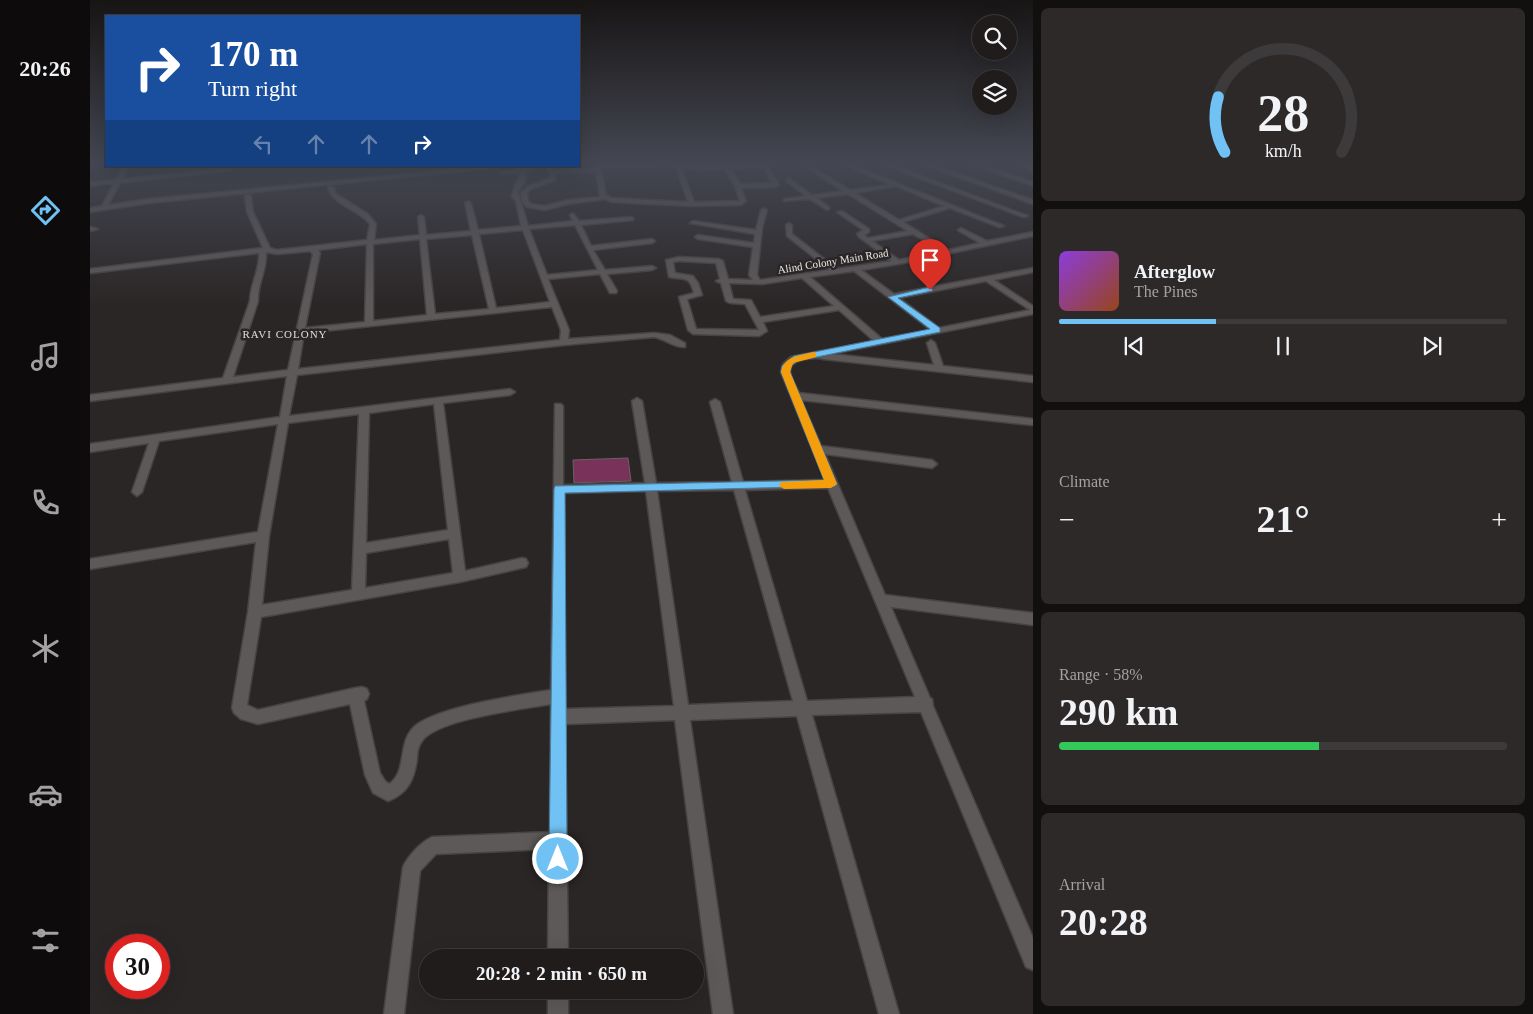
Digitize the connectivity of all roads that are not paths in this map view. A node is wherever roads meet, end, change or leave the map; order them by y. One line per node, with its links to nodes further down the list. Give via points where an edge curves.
1 (250, 210): 35 (street)
2 (357, 210): 30 (street, via 372,221)
3 (470, 210): 24 (street)
4 (521, 210): 20 (street)
5 (764, 210): 21 (street)
6 (878, 210): 16 (street)
7 (936, 210): 16 (street)
8 (961, 210): 19 (street)
9 (1009, 210): 12 (street)
10 (840, 212): 37 (street, via 868,232 859,234)
11 (573, 215): 17 (street)
12 (1025, 216)
13 (421, 217): 26 (street)
14 (631, 219): 17 (street)
15 (694, 221): 21 (street)
16 (897, 222): 23 (street)
17 (577, 223): 20 (street); 33 (street)
18 (789, 225): 43 (street, via 789,235)
19 (1001, 226)
20 (525, 228): 24 (street); 44 (street)
21 (758, 230): 32 (street)
22 (960, 230): 31 (street)
23 (915, 232): 28 (street); 36 (street)
24 (475, 233): 26 (street); 53 (street)
25 (1033, 234): 31 (street, Alind Colony Main Road)
26 (422, 237): 30 (street); 55 (street)
27 (698, 237): 32 (street)
28 (871, 239)
29 (652, 241): 33 (street)
30 (370, 242): 34 (street); 57 (street)
31 (985, 243): 36 (street, Alind Colony Main Road)
32 (757, 245): 47 (street, via 753,275)
33 (590, 248): 42 (street)
34 (312, 249): 35 (street); 59 (street, via 317,254)
35 (265, 250): 41 (street); 68 (street, via 254,288 254,301)
36 (947, 252): 37 (street, Alind Colony Main Road)
37 (898, 262): 39 (street, Alind Colony Main Road)
38 (652, 268): 42 (street)
39 (856, 269): 43 (street, Alind Colony Main Road); 50 (street)
40 (1033, 270): 46 (street)
41 (90, 271)
42 (601, 271): 44 (street); 49 (street)
43 (837, 272): 45 (street, Alind Colony Main Road)
44 (544, 277): 51 (street)
45 (805, 277): 47 (street, Alind Colony Main Road); 52 (street)
46 (988, 279): 50 (street); 54 (street)
47 (756, 280): 48 (street, Alind Colony Main Road)
48 (723, 281): 56 (street, via 730,301 748,302); 56 (street, via 717,260 669,260 672,275 694,278 698,295 683,297 692,330 759,334 763,332)
49 (613, 291)
50 (892, 297): 58 (street)
51 (555, 304): 53 (street); 61 (street, via 565,330)
52 (840, 308): 56 (street); 60 (street)
53 (493, 310): 55 (street)
54 (1033, 311): 58 (street)
55 (431, 317): 57 (street)
56 (758, 320)
57 (369, 323): 59 (street)
58 (937, 330): 60 (street)
59 (300, 331): 66 (street)
60 (879, 341): 64 (street)
61 (564, 342): 63 (street, via 654,335); 66 (street)
62 (931, 343): 65 (street)
63 (682, 345)
64 (814, 355): 65 (street); 70 (street, via 794,359 786,366 785,372)
65 (940, 370): 67 (street)
66 (293, 372): 68 (street); 77 (street)
67 (1033, 379)
68 (227, 380): 71 (street)
69 (510, 392): 72 (street)
70 (795, 396): 78 (street); 81 (street)
71 (90, 398)
72 (438, 401): 76 (street); 88 (street)
73 (637, 401): 85 (street)
74 (715, 402): 84 (street)
75 (558, 406): 86 (street)
76 (364, 412): 77 (street); 90 (street)
77 (284, 420): 79 (street); 89 (street)
78 (1033, 422)
79 (155, 439): 80 (street); 87 (street)
80 (90, 448)
81 (816, 449): 82 (street); 83 (street)
82 (932, 464)
83 (831, 484): 84 (street); 95 (street)
84 (738, 486): 85 (street); 100 (street)
85 (651, 487): 86 (street); 101 (street)
86 (559, 489): 98 (street)
87 (137, 492)
88 (454, 534): 90 (street); 93 (street)
89 (263, 536): 92 (street); 96 (street)
90 (360, 549): 94 (street)
91 (522, 563): 93 (street)
92 (90, 564)
93 (460, 576): 94 (street)
94 (358, 594): 96 (street)
95 (882, 600): 97 (street); 99 (street)
96 (255, 612): 98 (street, via 239,708 258,717 359,695 373,775 388,793 396,790 403,781 416,734 424,728 454,717)
97 (1033, 619)
98 (558, 696): 102 (street)
99 (927, 704): 100 (street); 105 (street)
100 (802, 709): 101 (street); 110 (street)
101 (682, 713): 102 (street); 109 (street)
102 (558, 717): 103 (street)
103 (558, 840): 104 (street); 107 (street, via 432,846 412,866)
104 (558, 949)
105 (1033, 960)
106 (558, 999): 108 (street)
107 (394, 1014)
108 (558, 1014)
109 (723, 1014)
110 (889, 1014)

